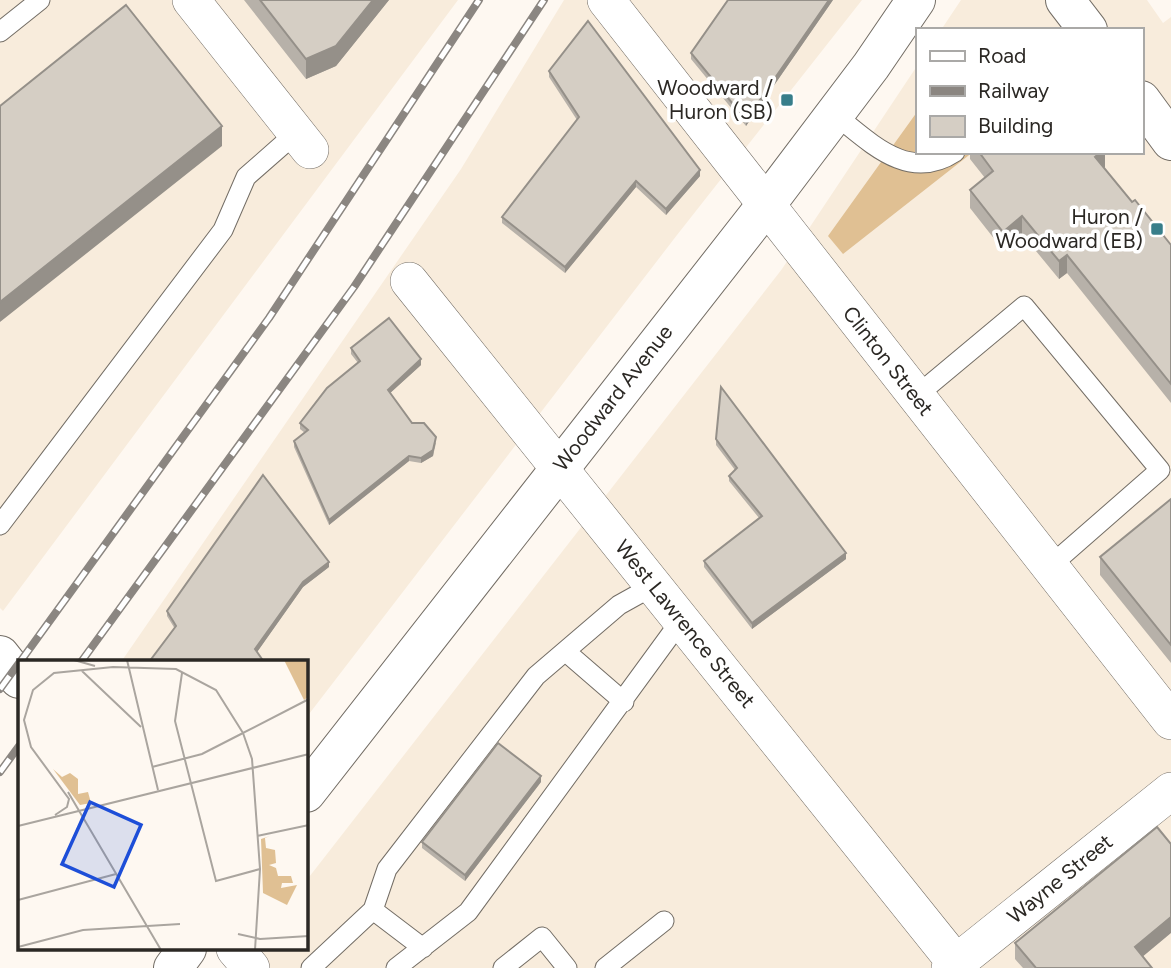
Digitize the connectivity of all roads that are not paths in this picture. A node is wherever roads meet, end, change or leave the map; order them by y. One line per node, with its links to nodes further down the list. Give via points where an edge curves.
1 (40, 0): 7 (lane)
2 (191, 0): 10 (street)
3 (606, 0): 13 (street, Clinton Street)
4 (916, 0): 9 (main road, Woodward Avenue)
5 (1065, 0): 6 (main road)
6 (1086, 28)
7 (0, 32)
8 (1143, 103): 11 (main road)
9 (834, 114): 12 (lane, via 883,153 908,163 933,163); 13 (main road, Woodward Avenue)
10 (303, 141): 17 (lane, via 247,177 223,230)
11 (1171, 141)
12 (951, 154)
13 (766, 205): 15 (street, Clinton Street); 16 (main road, Woodward Avenue)
14 (409, 281): 16 (street, West Lawrence Street)
15 (915, 397): 18 (street, Clinton Street); 18 (lane, via 1024,306 1160,470)
16 (559, 466): 19 (street, West Lawrence Street); 26 (main road, Woodward Avenue)
17 (0, 525)
18 (1049, 567): 25 (street, Clinton Street)
19 (655, 585): 20 (street, West Lawrence Street); 21 (lane, via 619,604)
20 (682, 620): 24 (lane); 33 (street, West Lawrence Street)
21 (565, 651): 24 (lane); 28 (lane, via 536,676 395,857)
22 (0, 655): 23 (main road)
23 (18, 678)
24 (624, 702): 30 (lane, via 468,912)
25 (1171, 721)
26 (308, 790)
27 (1171, 791): 33 (street, Wayne Street)
28 (373, 910): 30 (lane); 36 (lane)
29 (664, 921): 40 (lane)
30 (423, 948): 37 (lane)
31 (186, 950): 34 (main road)
32 (236, 950): 35 (street)
33 (955, 966)
34 (173, 968)
35 (251, 968)
36 (311, 968)
37 (396, 968)
38 (503, 968): 39 (lane, via 542,937)
39 (567, 968)
40 (605, 968)

